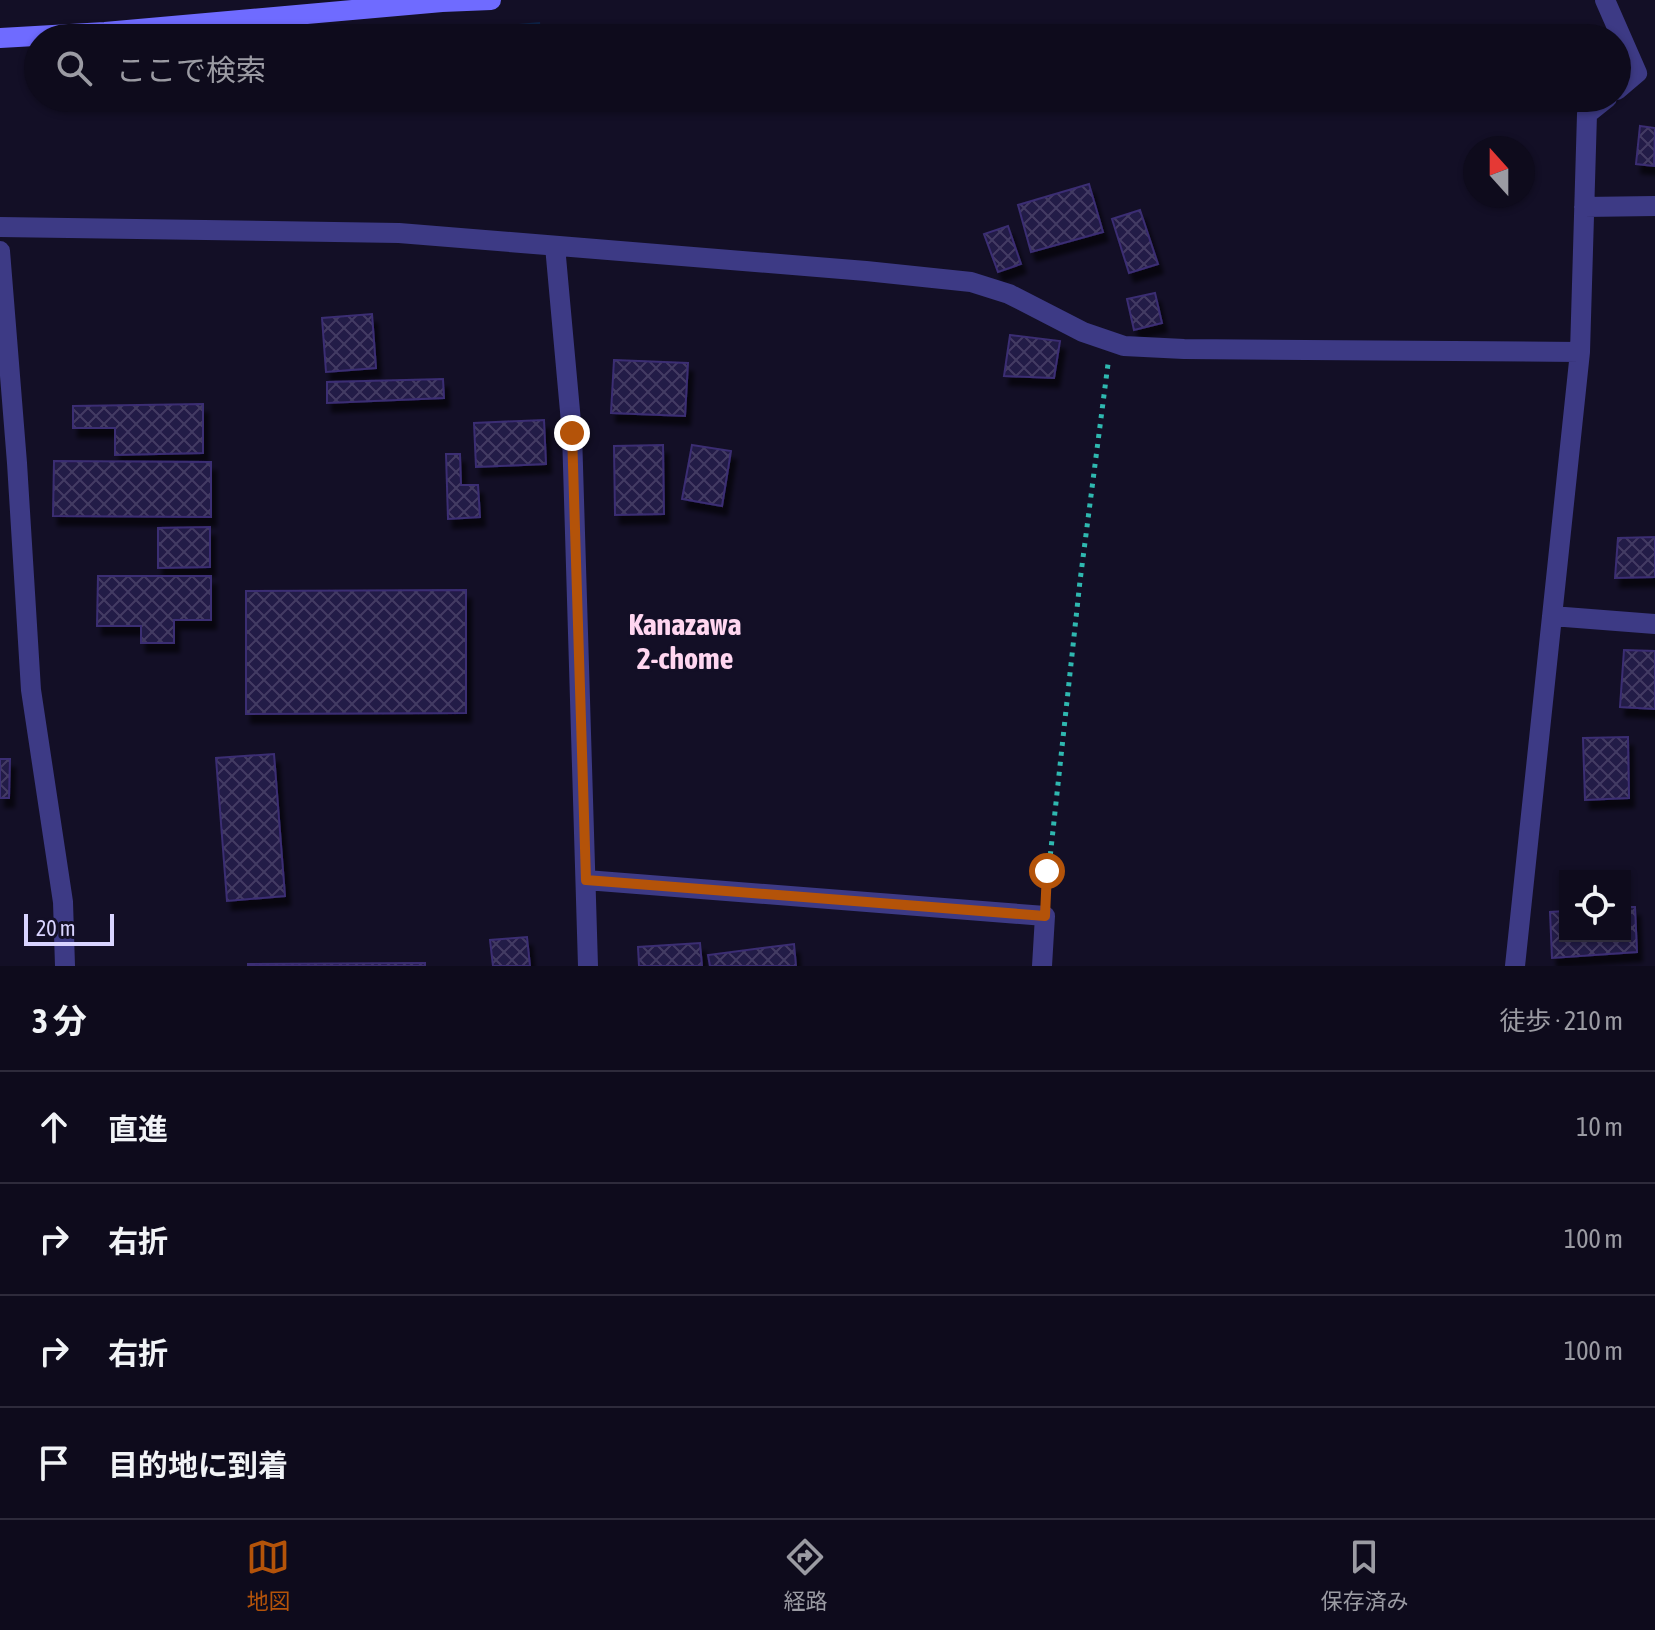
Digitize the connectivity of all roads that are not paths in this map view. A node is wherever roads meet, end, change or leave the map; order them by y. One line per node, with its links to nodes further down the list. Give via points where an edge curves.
1 (491, 0): 3 (main road)
2 (1605, 0): 4 (street)
3 (195, 24)
4 (1616, 24)
5 (24, 37): 6 (main road)
6 (0, 38)
7 (1631, 59): 8 (street, via 1637,73)
8 (1631, 78)
9 (1590, 112): 11 (street)
10 (1655, 206): 11 (street)
11 (1584, 207): 15 (street)
12 (0, 227): 13 (street, via 399,233)
13 (555, 246): 15 (street, via 971,282 1124,346); 18 (street, via 572,433)
14 (0, 251): 19 (street, via 31,690 63,902)
15 (1580, 352): 16 (street)
16 (1552, 616): 17 (street); 22 (street)
17 (1655, 624)
18 (586, 880): 20 (street); 21 (street, via 1045,916)
19 (65, 966)
20 (588, 966)
21 (1042, 966)
22 (1515, 966)

